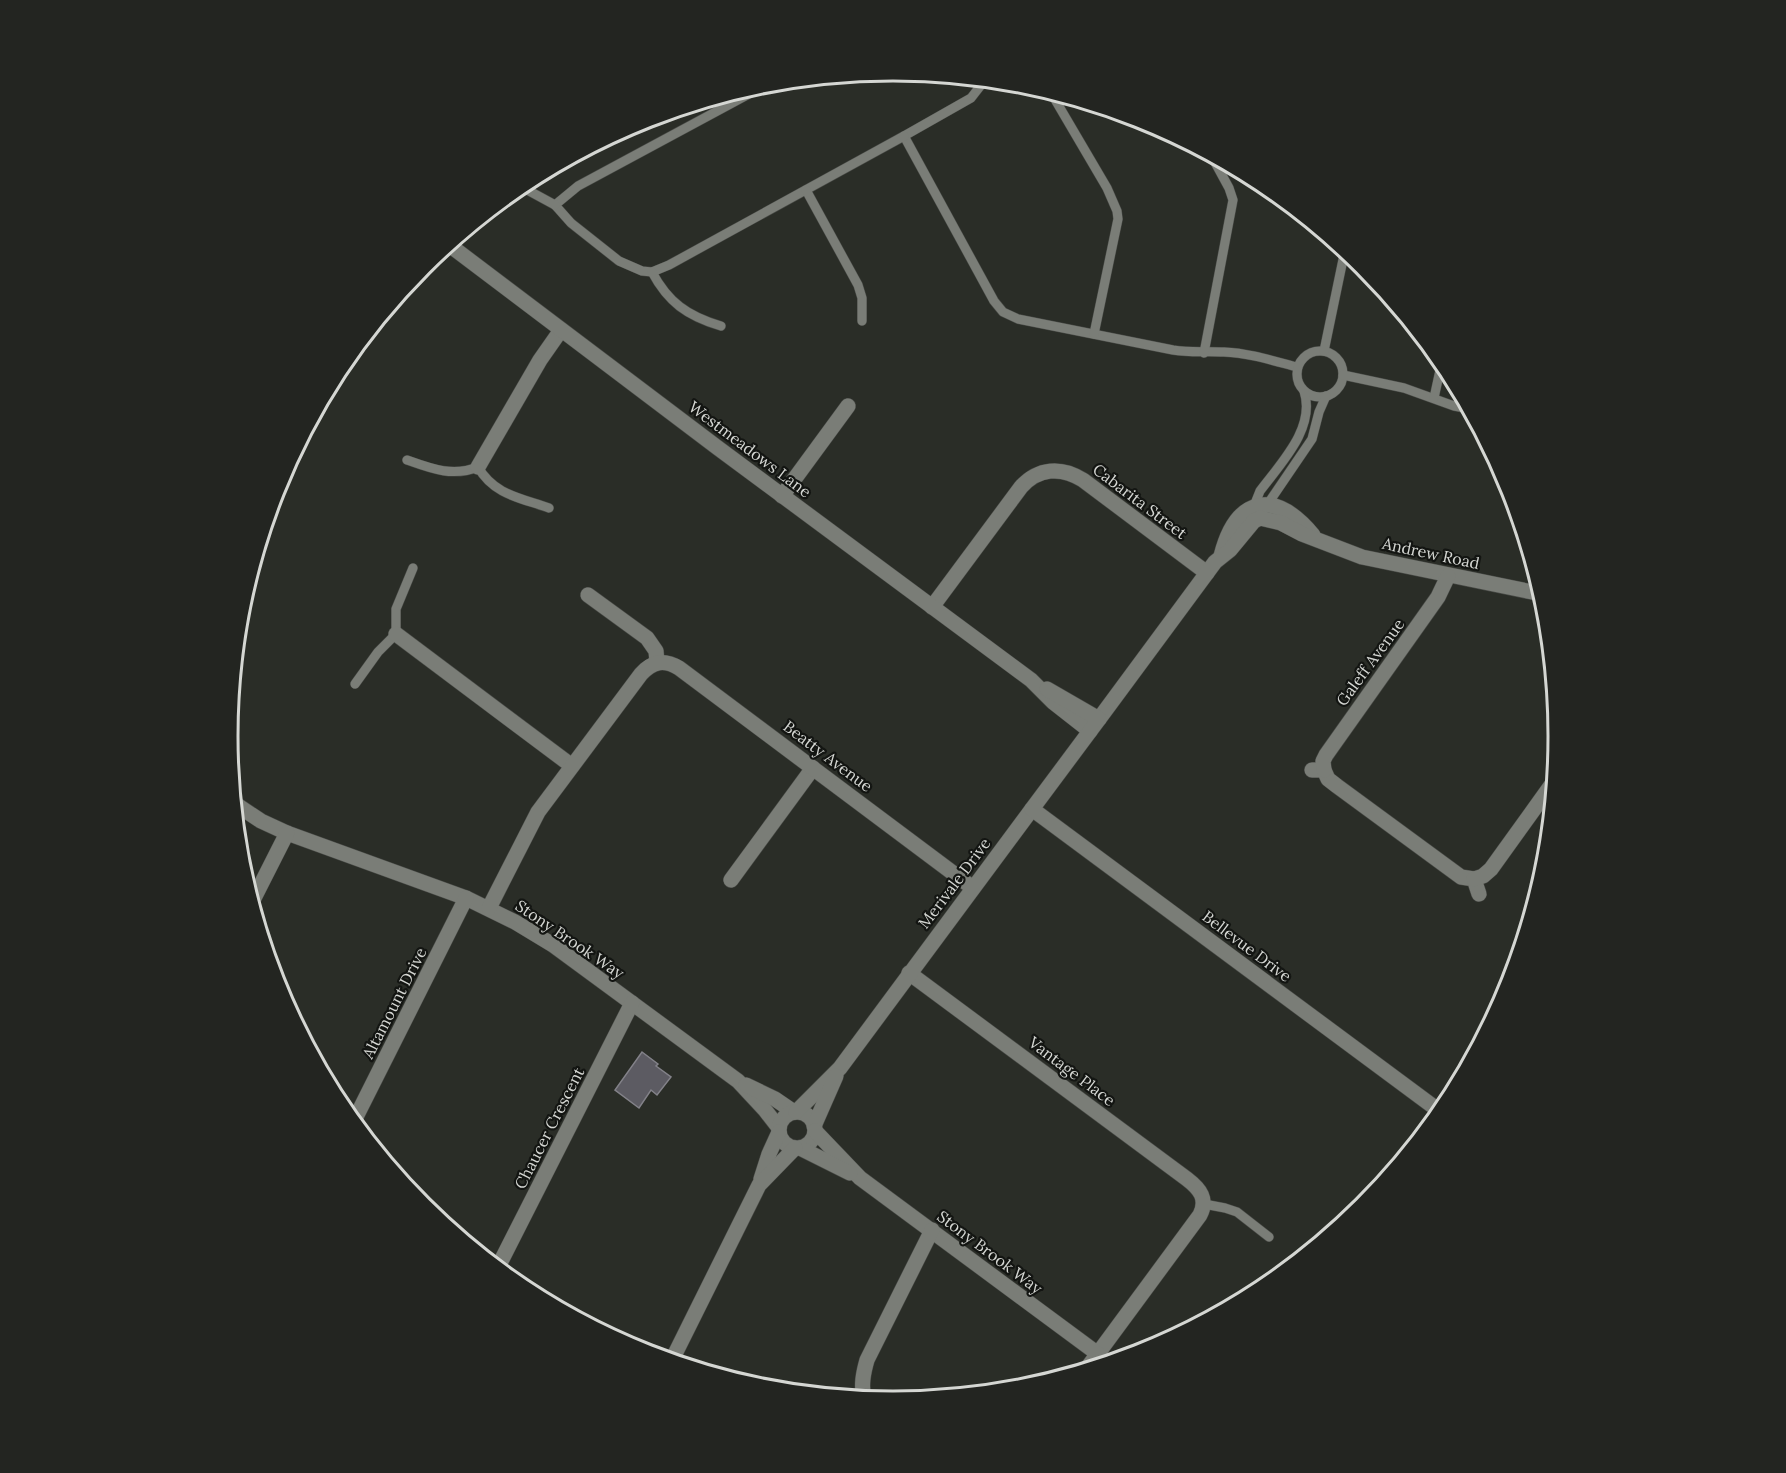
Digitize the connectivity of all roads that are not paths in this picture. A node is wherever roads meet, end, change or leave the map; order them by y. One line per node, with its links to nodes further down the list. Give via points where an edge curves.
1 (979, 87): 4 (lane, via 971,98)
2 (738, 100): 8 (lane, via 578,186)
3 (1056, 102): 15 (lane, via 1117,211)
4 (904, 136): 6 (lane); 15 (lane, via 999,308 1018,319)
5 (1218, 167): 17 (lane, via 1233,200)
6 (806, 190): 11 (lane); 12 (lane, via 858,285)
7 (529, 191): 8 (lane)
8 (555, 205): 11 (lane, via 571,224 619,261)
9 (455, 249): 14 (street, Westmeadows Lane)
10 (1343, 260): 16 (lane)
11 (652, 272): 13 (lane, via 667,297 694,316)
12 (862, 321)
13 (721, 326)
14 (561, 330): 27 (street); 28 (street, Westmeadows Lane)
15 (1094, 334): 17 (lane)
16 (1324, 351): 18 (lane, via 1308,354); 20 (lane, via 1338,359)
17 (1204, 353): 18 (lane, via 1239,354)
18 (1297, 367): 21 (lane, via 1297,380)
19 (1439, 374): 23 (lane)
20 (1343, 375): 22 (lane, via 1338,388); 23 (lane)
21 (1304, 390): 22 (lane, via 1312,396); 30 (lane, via 1307,400 1303,426 1260,491)
22 (1326, 396): 30 (lane, via 1312,439)
23 (1434, 398): 25 (lane)
24 (849, 406): 28 (street)
25 (1460, 407)
26 (407, 460): 27 (lane, via 452,473)
27 (478, 467): 29 (lane, via 496,488)
28 (782, 496): 36 (street, Westmeadows Lane)
29 (549, 508)
30 (1261, 509): 32 (street, Merivale Drive); 33 (street, Andrew Road, via 1302,534 1362,557)
31 (413, 568): 37 (lane, via 396,609)
32 (1207, 573): 36 (street, Cabarita Street, via 1083,480 1066,472 1045,471 1021,487); 40 (street, Merivale Drive)
33 (1448, 576): 34 (street, Andrew Road); 43 (street, Galeff Avenue, via 1438,597 1318,770 1477,887)
34 (1532, 592)
35 (588, 595): 38 (street, via 646,638 656,651)
36 (932, 607): 40 (street, Westmeadows Lane, via 1053,702)
37 (396, 634): 39 (lane); 41 (street)
38 (657, 662): 41 (street, via 641,674); 42 (street, Beatty Avenue, via 679,668)
39 (355, 684)
40 (1094, 725): 45 (street, Merivale Drive)
41 (572, 766): 51 (street, via 531,825)
42 (813, 768): 47 (street); 48 (street, Beatty Avenue)
43 (1546, 793)
44 (242, 808): 46 (street, Stony Brook Way)
45 (1032, 808): 48 (street, Merivale Drive); 56 (street, Bellevue Drive)
46 (287, 833): 49 (street); 50 (street, Stony Brook Way)
47 (731, 880)
48 (973, 888): 52 (street, Merivale Drive)
49 (257, 893)
50 (466, 898): 51 (street, Stony Brook Way); 58 (street, Altamount Drive)
51 (489, 908): 53 (street, Stony Brook Way, via 535,933)
52 (909, 973): 54 (street, Merivale Drive); 64 (street, Vantage Place, via 1195,1184)
53 (632, 1003): 55 (street, Stony Brook Way); 67 (street, Chaucer Crescent)
54 (840, 1068): 57 (street, Merivale Drive); 59 (street, Merivale Drive)
55 (738, 1081): 57 (street, Stony Brook Way); 60 (street, Stony Brook Way)
56 (1434, 1107)
57 (795, 1112): 59 (street, via 809,1116); 60 (street, via 783,1118)
58 (357, 1114)
59 (815, 1129): 61 (street, via 810,1142); 62 (street, Stony Brook Way)
60 (779, 1130): 61 (street, via 784,1143); 63 (street)
61 (797, 1148): 62 (street, Stony Brook Way); 63 (street)
62 (860, 1178): 65 (street, Stony Brook Way)
63 (759, 1185): 68 (street)
64 (1204, 1204): 66 (lane, via 1237,1212); 69 (street, via 1193,1225)
65 (932, 1230): 69 (street, Stony Brook Way); 71 (street, via 867,1360)
66 (1269, 1237)
67 (501, 1262)
68 (675, 1354)
69 (1098, 1354): 70 (street)
70 (1093, 1360)
71 (863, 1391)

